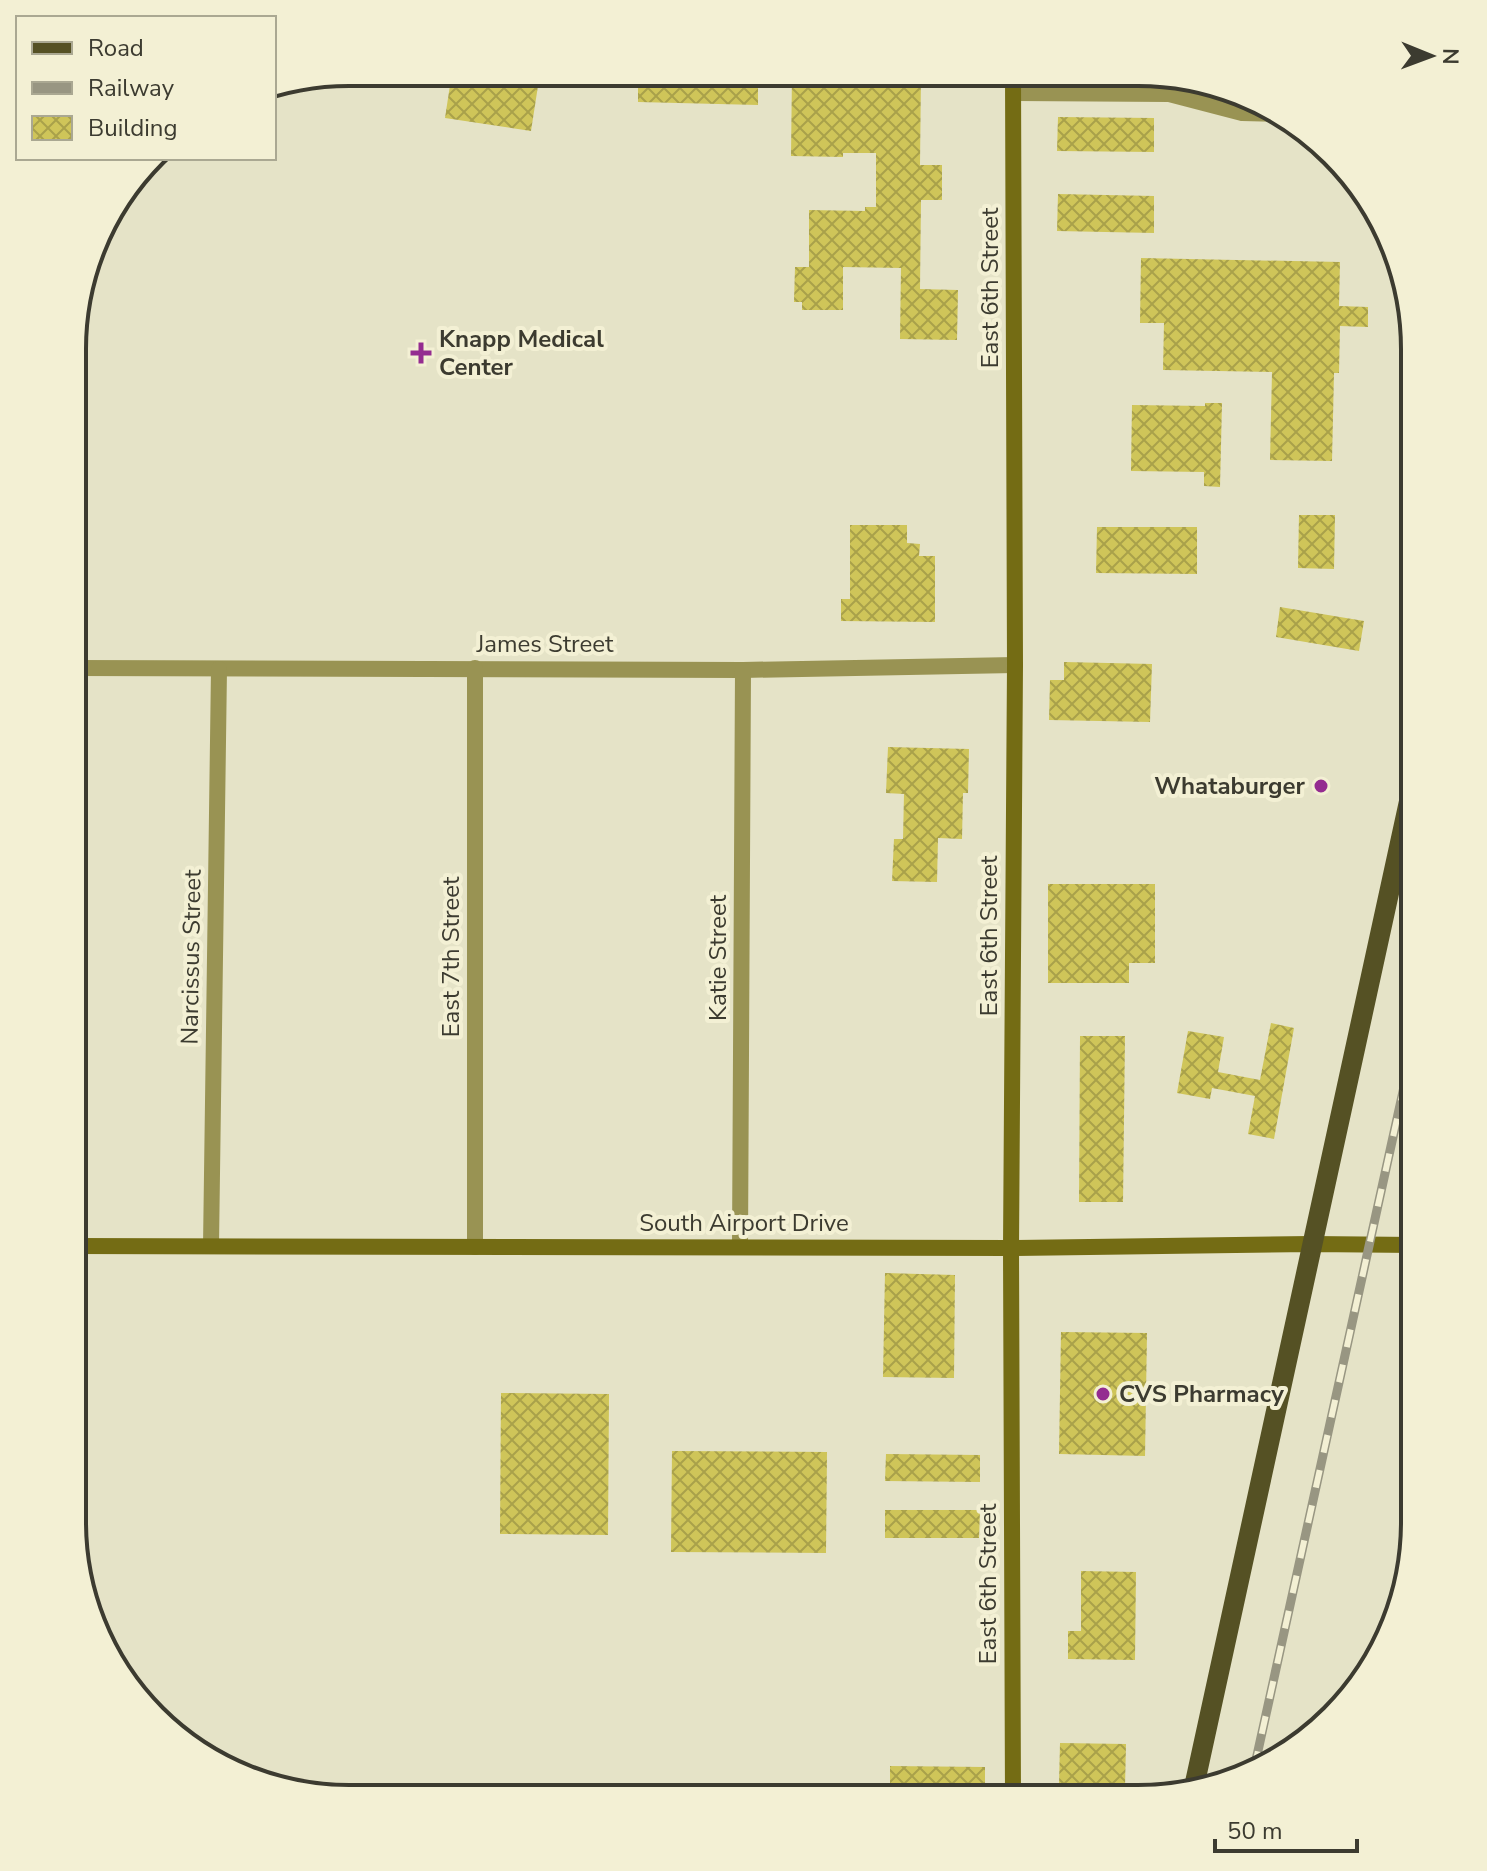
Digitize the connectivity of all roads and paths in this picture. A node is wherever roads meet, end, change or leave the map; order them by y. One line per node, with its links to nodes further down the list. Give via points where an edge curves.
1 (1014, 86): 2 (street, East 6th Street)
2 (1014, 93): 3 (street, via 1169,94); 4 (street, East 6th Street)
3 (1255, 113)
4 (1015, 665): 8 (street, James Street); 16 (street, East 6th Street)
5 (86, 668): 7 (street, James Street)
6 (475, 668): 7 (street, James Street); 8 (street, James Street); 15 (street, East 7th Street)
7 (219, 669): 13 (street, Narcissus Street)
8 (743, 670): 14 (street, Katie Street)
9 (1401, 839): 10 (main road)
10 (1311, 1244): 11 (street, South Airport Drive); 16 (street, South Airport Drive); 17 (main road)
11 (1400, 1245)
12 (86, 1246): 13 (street, South Airport Drive)
13 (211, 1246): 15 (street, South Airport Drive)
14 (740, 1246): 15 (street, South Airport Drive); 16 (street, South Airport Drive)
15 (475, 1247)
16 (1011, 1248): 18 (street, East 6th Street)
17 (1196, 1778)
18 (1013, 1784)

